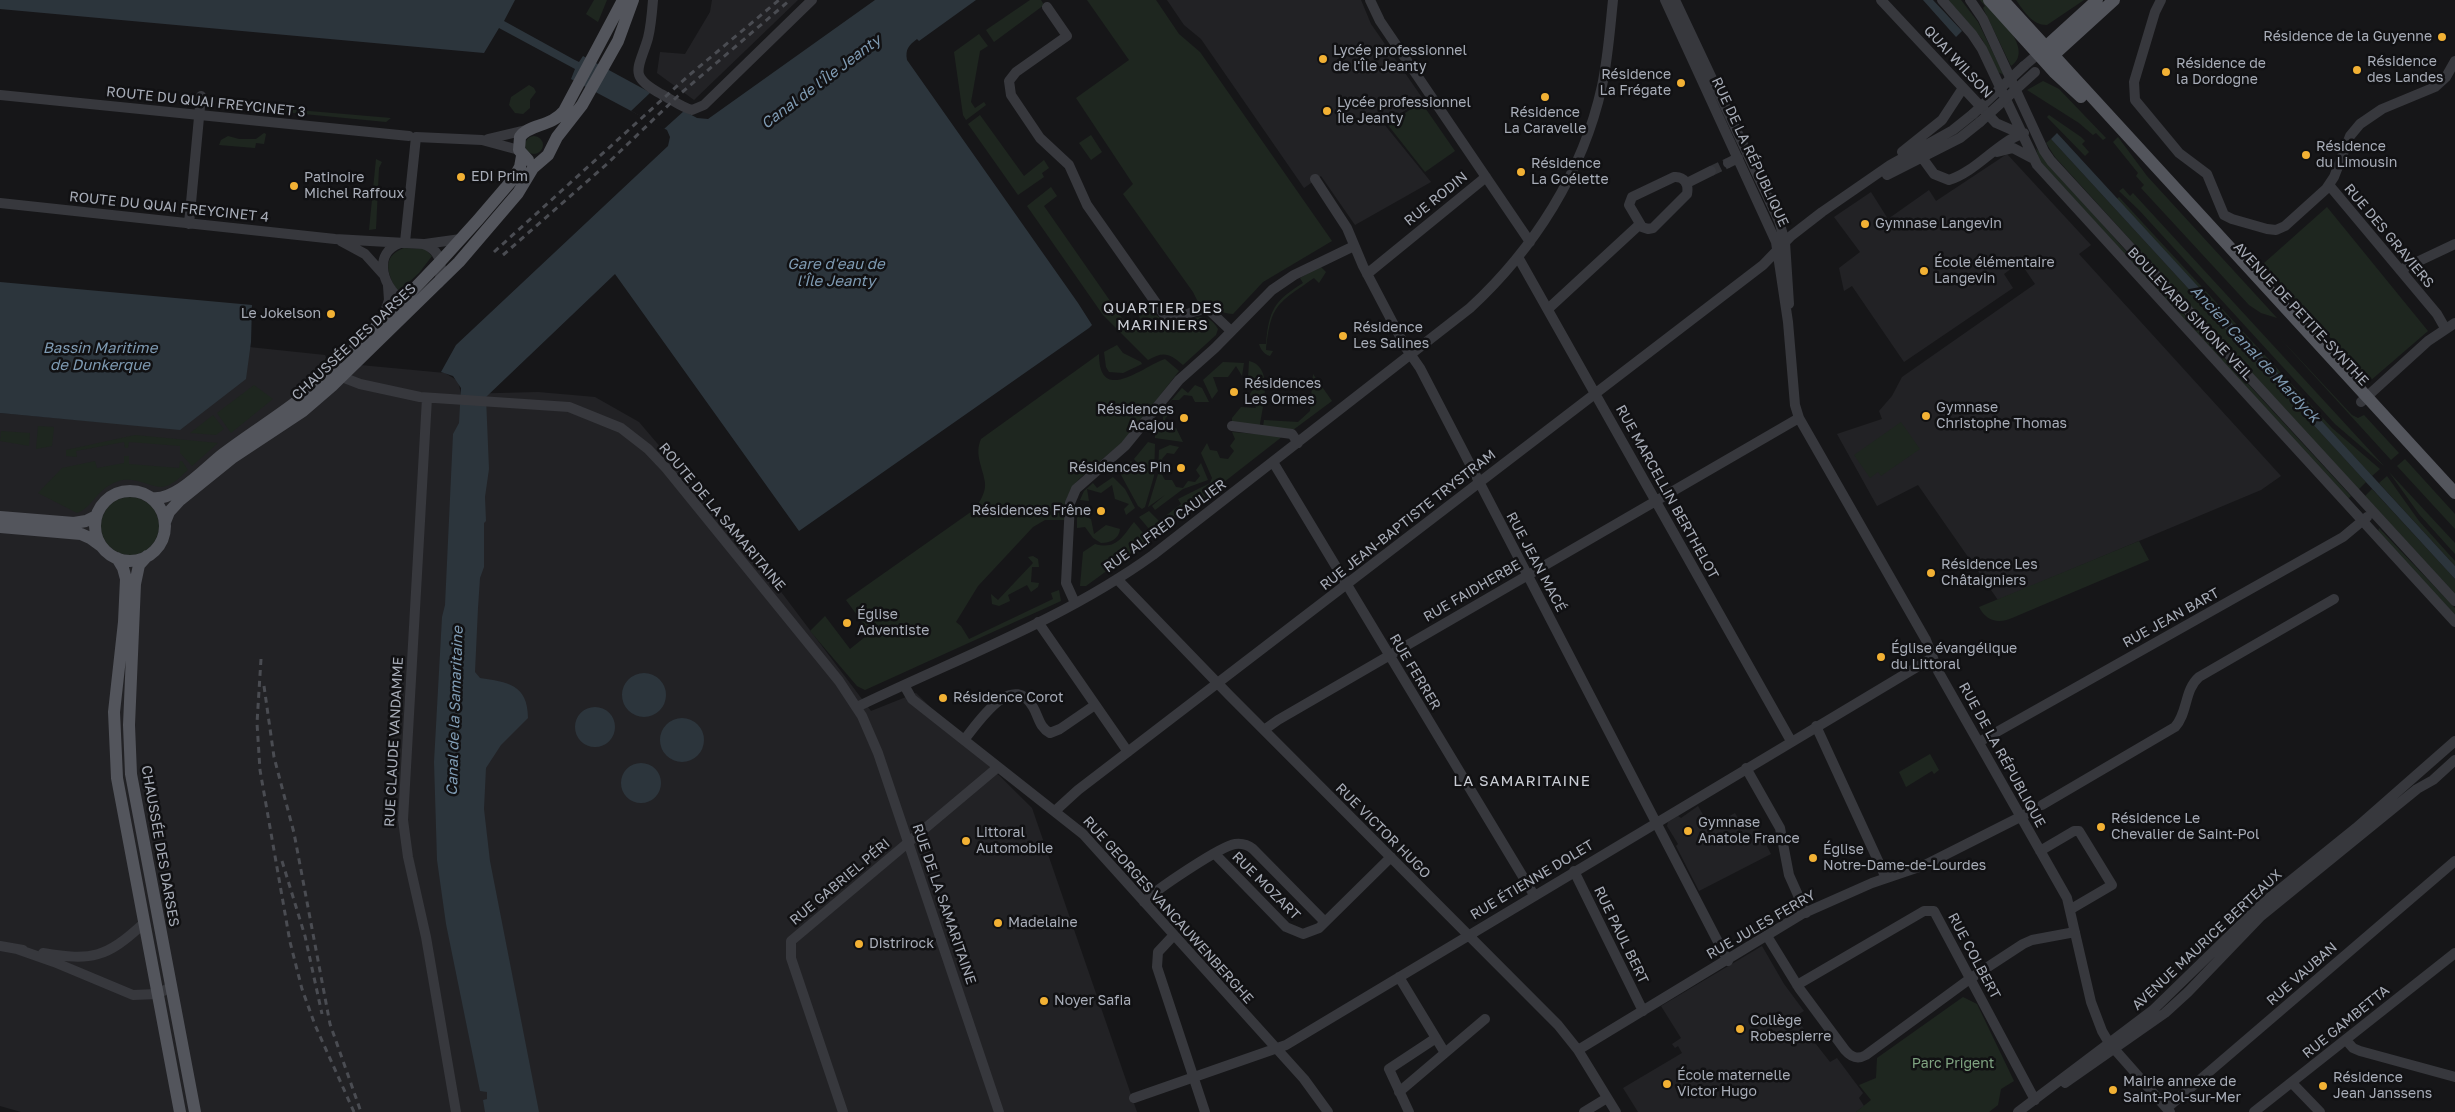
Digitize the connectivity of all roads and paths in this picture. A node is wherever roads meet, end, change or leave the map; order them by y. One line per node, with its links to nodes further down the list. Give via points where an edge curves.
1 (623, 0): 22 (main road, via 594,56)
2 (633, 0): 22 (main road, via 607,62)
3 (653, 0): 4 (street, via 638,74 649,87 695,110 704,105)
4 (812, 0)
5 (1370, 0): 38 (street, via 1380,21)
6 (1613, 0): 51 (street, RUE ALFRED CAULIER, via 1605,70 1588,132 1562,192)
7 (1665, 0): 55 (street, RUE DE LA RÉPUBLIQUE, via 1733,161 1773,235)
8 (1675, 0): 44 (street, RUE DE LA RÉPUBLIQUE)
9 (1881, 0): 20 (street, QUAI WILSON)
10 (1942, 0): 28 (street, BOULEVARD SIMONE VEIL, via 1982,48)
11 (1970, 0): 27 (street, BOULEVARD SIMONE VEIL, via 1988,28)
12 (1989, 0): 18 (main road, AVENUE DE PETITE-SYNTHE)
13 (2003, 0): 18 (main road, AVENUE DE PETITE-SYNTHE)
14 (2097, 0): 18 (main road)
15 (2114, 0): 18 (main road)
16 (2162, 0): 42 (street, via 2155,12 2134,82 2134,97 2138,106 2179,153 2207,174 2222,212 2232,219 2276,230 2287,224)
17 (1047, 7): 69 (street, via 1067,36 1013,74 1009,85 1011,95 1040,138 1069,165 1088,205 1163,313 1176,318 1196,310 1209,310)
18 (2045, 55): 25 (street, bridge, via 2024,66); 25 (street, bridge, via 2035,72); 75 (main road, AVENUE DE PETITE-SYNTHE, via 2089,104 2130,140)
19 (2455, 61): 42 (street, via 2438,85 2377,111 2360,124 2350,136)
20 (1963, 88): 28 (street, QUAI WILSON, via 1996,123); 39 (street, RUE JEAN-BAPTISTE TRYSTRAM, via 1939,124)
21 (0, 95): 24 (street, ROUTE DU QUAI FREYCINET 3)
22 (581, 95): 26 (main road, via 557,119); 31 (main road)
23 (201, 96): 24 (street)
24 (199, 115): 29 (street, ROUTE DU QUAI FREYCINET 3); 45 (street)
25 (1976, 118): 33 (street, RUE JEAN-BAPTISTE TRYSTRAM)
26 (530, 129): 30 (street, ROUTE DU QUAI FREYCINET 3); 31 (main road, via 546,134); 32 (main road, via 519,138)
27 (2034, 129): 28 (street); 85 (street, BOULEVARD SIMONE VEIL, via 2051,161)
28 (2021, 134): 34 (street); 36 (street, BOULEVARD SIMONE VEIL)
29 (413, 136): 30 (street, ROUTE DU QUAI FREYCINET 3); 50 (street)
30 (482, 140): 32 (street, ROUTE DU QUAI FREYCINET 3)
31 (551, 148): 35 (main road)
32 (520, 153): 35 (main road, via 530,161); 48 (main road, CHAUSSÉE DES DARSES, via 520,167 513,179)
33 (1919, 154): 34 (street, via 1934,174 1946,180 1958,176); 39 (street, RUE JEAN-BAPTISTE TRYSTRAM); 55 (street, RUE JEAN-BAPTISTE TRYSTRAM)
34 (1989, 155): 36 (street, via 2013,148)
35 (542, 159): 61 (main road, CHAUSSÉE DES DARSES, via 513,199)
36 (2033, 159): 89 (street, BOULEVARD SIMONE VEIL)
37 (1711, 172): 41 (street)
38 (1486, 177): 51 (street, RUE RODIN); 60 (street, RUE RODIN)
39 (1871, 177): 47 (street, RUE JEAN-BAPTISTE TRYSTRAM)
40 (1315, 180): 54 (street, RUE JEAN MACÉ, via 1344,223)
41 (1686, 183): 46 (street, via 1688,191 1685,197 1658,224 1649,230); 46 (street, via 1674,176 1634,195 1629,205)
42 (2329, 185): 58 (street, RUE DES GRAVIERS)
43 (0, 202): 45 (street, ROUTE DU QUAI FREYCINET 4)
44 (1777, 217): 47 (street, via 1789,227); 55 (street, RUE DE LA RÉPUBLIQUE)
45 (189, 224): 49 (street, ROUTE DU QUAI FREYCINET 4)
46 (1639, 224): 65 (street)
47 (1804, 226): 55 (street, RUE JEAN-BAPTISTE TRYSTRAM)
48 (461, 238): 52 (street, ROUTE DU QUAI FREYCINET 4); 57 (main road, CHAUSSÉE DES DARSES)
49 (335, 239): 50 (street, ROUTE DU QUAI FREYCINET 4); 59 (street, ROUTE DU QUAI FREYCINET 4, via 366,254)
50 (405, 242): 52 (street, ROUTE DU QUAI FREYCINET 4); 59 (street, via 392,248 385,256)
51 (1530, 242): 56 (street, RUE ALFRED CAULIER)
52 (423, 244): 57 (street, via 434,250)
53 (2455, 244): 58 (street)
54 (1354, 246): 60 (street, RUE JEAN MACÉ); 69 (street, via 1284,281)
55 (1783, 246): 73 (street, RUE JEAN-BAPTISTE TRYSTRAM, via 1763,265); 76 (street, RUE DE LA RÉPUBLIQUE, via 1795,405)
56 (1518, 256): 65 (street, RUE MARCELLIN BERTHELOT); 71 (street, RUE ALFRED CAULIER, via 1470,308)
57 (441, 261): 61 (street); 63 (main road, CHAUSSÉE DES DARSES)
58 (2400, 270): 68 (street, RUE DES GRAVIERS)
59 (383, 274): 62 (street, ROUTE DU QUAI FREYCINET 4)
60 (1367, 274): 71 (street, RUE JEAN MACÉ)
61 (439, 283): 64 (main road, CHAUSSÉE DES DARSES)
62 (388, 285): 63 (street); 66 (street, via 389,300)
63 (402, 301): 64 (street); 66 (main road, CHAUSSÉE DES DARSES)
64 (417, 305): 70 (main road, CHAUSSÉE DES DARSES)
65 (1548, 309): 73 (street, RUE MARCELLIN BERTHELOT)
66 (381, 322): 70 (main road, CHAUSSÉE DES DARSES)
67 (2455, 323): 68 (street)
68 (2445, 328): 75 (street)
69 (1232, 331): 99 (street, via 1182,376 1128,444 1080,484 1072,495 1066,583)
70 (375, 337): 72 (main road, CHAUSSÉE DES DARSES)
71 (1412, 356): 78 (street, RUE ALFRED CAULIER); 80 (street, RUE JEAN MACÉ)
72 (336, 374): 74 (street, via 360,384); 82 (main road, CHAUSSÉE DES DARSES, via 175,493); 88 (main road, CHAUSSÉE DES DARSES, via 309,406 180,500)
73 (1596, 393): 80 (street, RUE JEAN-BAPTISTE TRYSTRAM); 83 (street, RUE MARCELLIN BERTHELOT)
74 (427, 398): 107 (street, ROUTE DE LA SAMARITAINE, via 576,409 615,425 641,443 672,474); 167 (street, RUE CLAUDE VANDAMME, via 403,820)
75 (2364, 399): 81 (main road, AVENUE DE PETITE-SYNTHE); 84 (main road, AVENUE DE PETITE-SYNTHE)
76 (1799, 418): 83 (street, RUE FAIDHERBE); 103 (street, RUE DE LA RÉPUBLIQUE, via 1926,640)
77 (1232, 426): 78 (street, via 1292,434)
78 (1298, 443): 79 (street, RUE ALFRED CAULIER)
79 (1273, 462): 95 (street, RUE ALFRED CAULIER); 96 (street, RUE FERRER)
80 (1479, 483): 94 (street, RUE JEAN MACÉ); 96 (street, RUE JEAN-BAPTISTE TRYSTRAM)
81 (2455, 493)
82 (152, 498): 86 (main road, via 139,492 121,492 105,501); 88 (main road)
83 (1656, 500): 94 (street, RUE FAIDHERBE); 111 (street, RUE MARCELLIN BERTHELOT)
84 (2455, 504)
85 (2373, 512): 89 (street, RUE JEAN BART); 98 (street, BOULEVARD SIMONE VEIL)
86 (96, 516): 87 (main road, via 74,523); 91 (main road, via 95,531)
87 (0, 517)
88 (164, 522): 92 (main road, via 160,544)
89 (2363, 522): 101 (street, BOULEVARD SIMONE VEIL); 113 (street, RUE JEAN BART, via 2343,537)
90 (0, 527): 91 (main road, via 81,534)
91 (102, 547): 93 (main road)
92 (147, 556): 93 (main road, via 130,561); 147 (main road, CHAUSSÉE DES DARSES, via 139,566 135,584 129,746 135,801)
93 (117, 558): 135 (main road, via 125,572 126,583 114,704 114,756)
94 (1527, 574): 102 (street, RUE FAIDHERBE); 122 (street, RUE JEAN MACÉ)
95 (1117, 579): 99 (street, RUE ALFRED CAULIER); 104 (street, RUE VICTOR HUGO)
96 (1347, 585): 102 (street, RUE FERRER); 104 (street, RUE JEAN-BAPTISTE TRYSTRAM)
97 (2334, 599): 119 (street, via 2199,677 2192,685 2176,727)
98 (2455, 602)
99 (1075, 603): 100 (street, RUE ALFRED CAULIER)
100 (1038, 622): 105 (street, RUE ALFRED CAULIER); 106 (street)
101 (2455, 622)
102 (1389, 655): 109 (street, RUE FAIDHERBE); 130 (street, RUE FERRER)
103 (1932, 658): 108 (street, RUE ÉTIENNE DOLET); 113 (street, RUE DE LA RÉPUBLIQUE)
104 (1218, 683): 109 (street, RUE VICTOR HUGO); 114 (street, RUE JEAN-BAPTISTE TRYSTRAM)
105 (904, 684): 107 (street, RUE ALFRED CAULIER); 110 (street, RUE GEORGES VANCAUWENBERGHE, via 912,699)
106 (1095, 705): 110 (street, via 1060,730 1050,733 1042,727 1030,702 1020,695 1012,696 993,704); 114 (street)
107 (857, 707): 123 (street, RUE DE LA SAMARITAINE, via 878,753)
108 (1816, 726): 111 (street, RUE ÉTIENNE DOLET); 129 (street)
109 (1264, 730): 126 (street, RUE VICTOR HUGO)
110 (964, 740): 117 (street, RUE GEORGES VANCAUWENBERGHE)
111 (1792, 741): 118 (street, RUE ÉTIENNE DOLET)
112 (2455, 741): 115 (street, AVENUE MAURICE BERTEAUX)
113 (1979, 742): 121 (street, RUE DE LA RÉPUBLIQUE)
114 (1128, 752): 120 (street, RUE JEAN-BAPTISTE TRYSTRAM)
115 (2439, 755): 116 (street); 153 (street, AVENUE MAURICE BERTEAUX, via 2263,903)
116 (2453, 766): 153 (street, AVENUE MAURICE BERTEAUX, via 2267,910 2183,997)
117 (998, 767): 120 (street, RUE GEORGES VANCAUWENBERGHE); 123 (street, RUE GABRIEL PÉRI)
118 (1746, 768): 122 (street, RUE ÉTIENNE DOLET); 133 (street, via 1780,828 1789,875)
119 (2042, 805)
120 (1055, 811): 131 (street, RUE GEORGES VANCAUWENBERGHE, via 1083,834)
121 (2026, 814): 124 (street, RUE DE LA RÉPUBLIQUE); 129 (street, RUE JULES FERRY, via 1925,865)
122 (1656, 822): 128 (street, RUE ÉTIENNE DOLET); 143 (street, RUE JEAN MACÉ)
123 (908, 843): 168 (street, RUE GABRIEL PÉRI, via 790,944 791,958); 169 (street, RUE DE LA SAMARITAINE)
124 (2040, 851): 132 (street, RUE DE LA RÉPUBLIQUE); 132 (street, via 2079,831 2112,885)
125 (1214, 854): 131 (street, RUE MOZART); 134 (street, RUE MOZART, via 1234,844 1250,847); 134 (street, RUE MOZART, via 1290,930 1299,934 1310,933)
126 (1391, 858): 134 (street, RUE MOZART); 137 (street, RUE VICTOR HUGO)
127 (2455, 861): 164 (street, RUE VAUBAN)
128 (1574, 871): 130 (street, RUE ÉTIENNE DOLET); 149 (street, RUE PAUL BERT)
129 (1886, 878): 133 (street, RUE JULES FERRY)
130 (1534, 895): 137 (street, RUE ÉTIENNE DOLET)
131 (1144, 902): 138 (street, RUE GEORGES VANCAUWENBERGHE)
132 (2070, 909): 136 (street, RUE DE LA RÉPUBLIQUE)
133 (1806, 912): 139 (street, RUE JULES FERRY)
134 (1325, 922)
135 (144, 924): 141 (street, via 117,947 96,955 70,957); 148 (main road)
136 (2075, 932): 145 (street, via 2027,942); 153 (street, RUE DE LA RÉPUBLIQUE, via 2093,1008)
137 (1468, 935): 144 (street, RUE ÉTIENNE DOLET); 155 (street, RUE VICTOR HUGO, via 1558,1025)
138 (1173, 936): 154 (street, RUE GEORGES VANCAUWENBERGHE); 158 (street, via 1159,950 1156,964)
139 (1767, 936): 143 (street, RUE JULES FERRY); 146 (street)
140 (0, 946): 141 (street)
141 (17, 949): 148 (street, via 129,994)
142 (2455, 953): 152 (street, RUE GAMBETTA)
143 (1728, 961): 149 (street, RUE JULES FERRY)
144 (1399, 977): 151 (street); 154 (street, RUE ÉTIENNE DOLET)
145 (1971, 978): 146 (street, RUE COLBERT, via 1938,915 1929,910); 146 (street, via 1868,1054 1858,1058 1850,1056); 163 (street, RUE COLBERT)
146 (1797, 985)
147 (171, 987): 148 (street); 166 (main road, CHAUSSÉE DES DARSES)
148 (157, 994): 165 (main road)
149 (1643, 1011): 155 (street, RUE JULES FERRY)
150 (1485, 1019): 156 (street)
151 (1436, 1038): 156 (street); 160 (street, via 1390,1068 1389,1073)
152 (2346, 1040): 157 (street, via 2360,1051); 159 (street, RUE GAMBETTA)
153 (2112, 1046): 163 (street, AVENUE MAURICE BERTEAUX); 164 (street, RUE DE LA RÉPUBLIQUE)
154 (1277, 1049): 158 (street, RUE ÉTIENNE DOLET); 171 (street, RUE GEORGES VANCAUWENBERGHE)
155 (1578, 1050): 162 (street, RUE VICTOR HUGO)
156 (1445, 1052): 160 (street)
157 (2455, 1077)
158 (1193, 1078): 161 (street, RUE ÉTIENNE DOLET); 170 (street)
159 (2292, 1083): 176 (street, RUE GAMBETTA); 177 (street)
160 (1399, 1092): 172 (street)
161 (1134, 1098)
162 (1607, 1098): 173 (street); 174 (street, RUE VICTOR HUGO)
163 (2038, 1098): 175 (street, AVENUE MAURICE BERTEAUX)
164 (2168, 1110)
165 (180, 1112)
166 (195, 1112)
167 (456, 1112)
168 (843, 1112)
169 (999, 1112)
170 (1205, 1112)
171 (1328, 1112)
172 (1409, 1112)
173 (1584, 1112)
174 (1616, 1112)
175 (2018, 1112)
176 (2254, 1112)
177 (2320, 1112)

